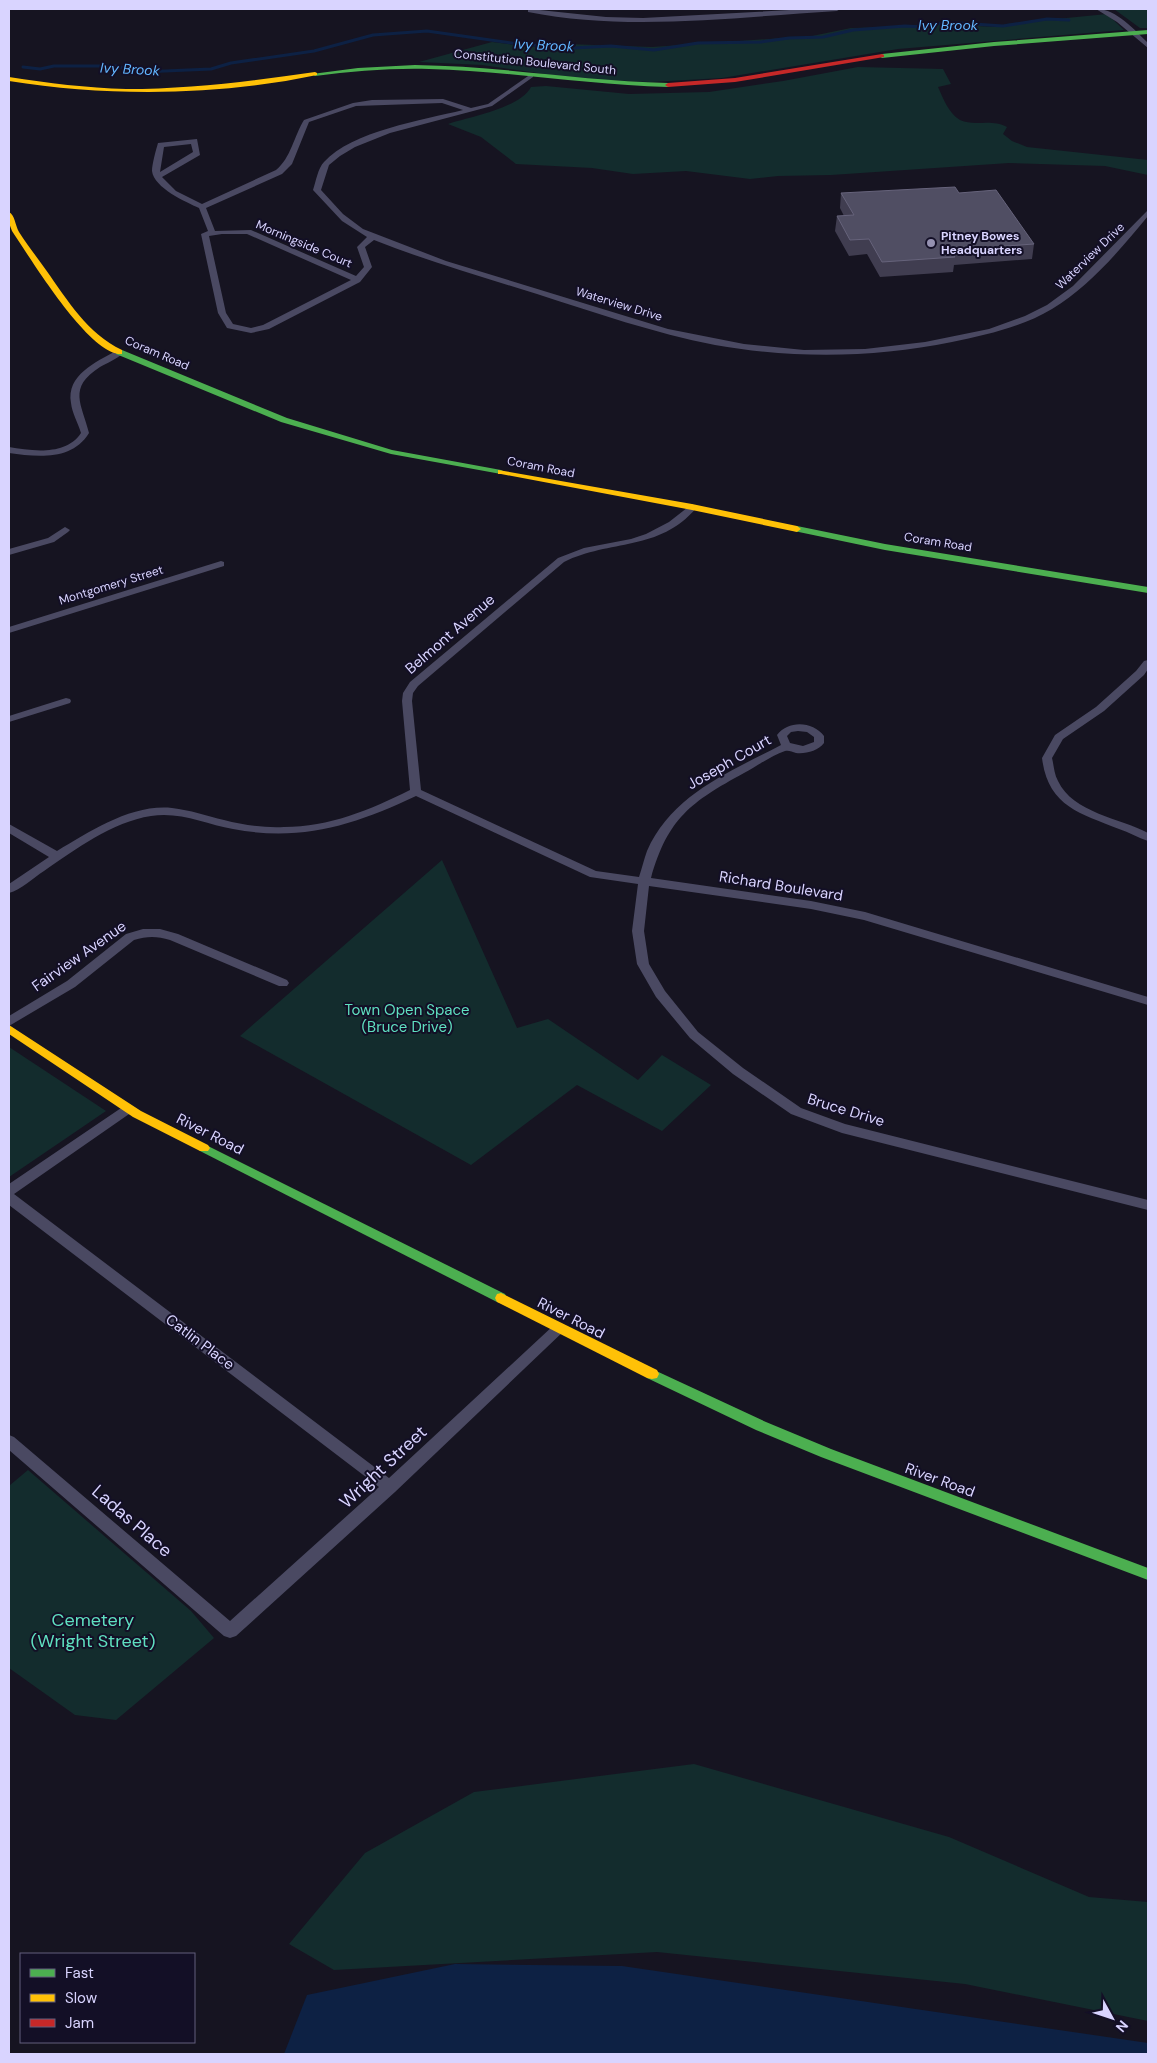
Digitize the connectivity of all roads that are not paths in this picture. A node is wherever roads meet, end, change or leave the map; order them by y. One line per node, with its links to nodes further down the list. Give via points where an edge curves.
1 (837, 9): 3 (street, via 644,20)
2 (1099, 9): 5 (street, via 1115,16)
3 (530, 11)
4 (1148, 32): 5 (main road, Constitution Boulevard South)
5 (1135, 33): 6 (street); 7 (main road, Constitution Boulevard South, via 900,53 762,76 682,85 618,85)
6 (1148, 46)
7 (531, 76): 8 (main road, Constitution Boulevard South, via 482,69 411,66 347,70 242,85 149,90 62,87); 9 (street, Waterview Drive, via 490,104)
8 (9, 79)
9 (472, 111): 11 (street, via 442,102 372,102 314,117 306,121 288,164 279,172); 15 (street, Waterview Drive, via 369,137 337,154 326,164 317,190 334,211)
10 (158, 176): 10 (street, via 197,153 194,141 161,145); 11 (street, via 173,193)
11 (202, 207): 14 (street)
12 (1148, 212): 15 (street, Waterview Drive, via 1067,295 1048,308 986,332 874,352 799,352 662,330 430,258)
13 (9, 214): 17 (main road, Coram Road, via 15,231 69,308 91,334)
14 (212, 233): 16 (street, Morningside Court, via 248,232); 16 (street, Morningside Court, via 205,234 222,313 230,326 252,331 266,327)
15 (372, 236): 16 (street, Morningside Court, via 361,247 368,267)
16 (357, 280)
17 (119, 353): 18 (street, via 85,374 75,388 75,404 85,433 78,442 48,453); 19 (main road, Coram Road, via 284,420 350,442)
18 (9, 450)
19 (692, 507): 23 (main road, Coram Road, via 886,547); 29 (street, Belmont Avenue, via 670,526 656,533 632,542 584,549 561,560 414,684 408,692 407,701)
20 (65, 530): 21 (street, via 51,540)
21 (9, 552)
22 (221, 564): 24 (street, Montgomery Street)
23 (1148, 590)
24 (9, 630)
25 (1148, 663): 31 (street, via 1100,709 1059,737 1047,758 1053,782 1069,802)
26 (66, 701): 27 (street)
27 (9, 719)
28 (787, 746): 33 (street, Joseph Court, via 707,789 682,808 667,826)
29 (416, 792): 32 (street, via 368,815 308,830 267,831 221,824 177,812 152,812 117,823); 33 (street, Richard Boulevard, via 443,802 560,862 594,874)
30 (9, 828): 32 (street)
31 (1148, 837)
32 (58, 857): 34 (street)
33 (644, 881): 36 (street, Richard Boulevard, via 811,904 865,916); 42 (street, Bruce Drive, via 638,931 642,964 660,994 694,1035 738,1071 796,1111 842,1128)
34 (9, 888)
35 (283, 983): 37 (street, Fairview Avenue, via 174,937 143,933 130,937 71,984)
36 (1148, 1001)
37 (9, 1022)
38 (9, 1029): 39 (main road, River Road)
39 (127, 1108): 40 (street); 43 (main road, River Road)
40 (9, 1191)
41 (9, 1198): 45 (street, Catlin Place)
42 (1148, 1205)
43 (559, 1328): 45 (street, Wright Street); 46 (main road, River Road, via 761,1426)
44 (9, 1441): 47 (street, Ladas Place)
45 (390, 1487): 47 (street, Wright Street)
46 (1148, 1574)
47 (230, 1631)

